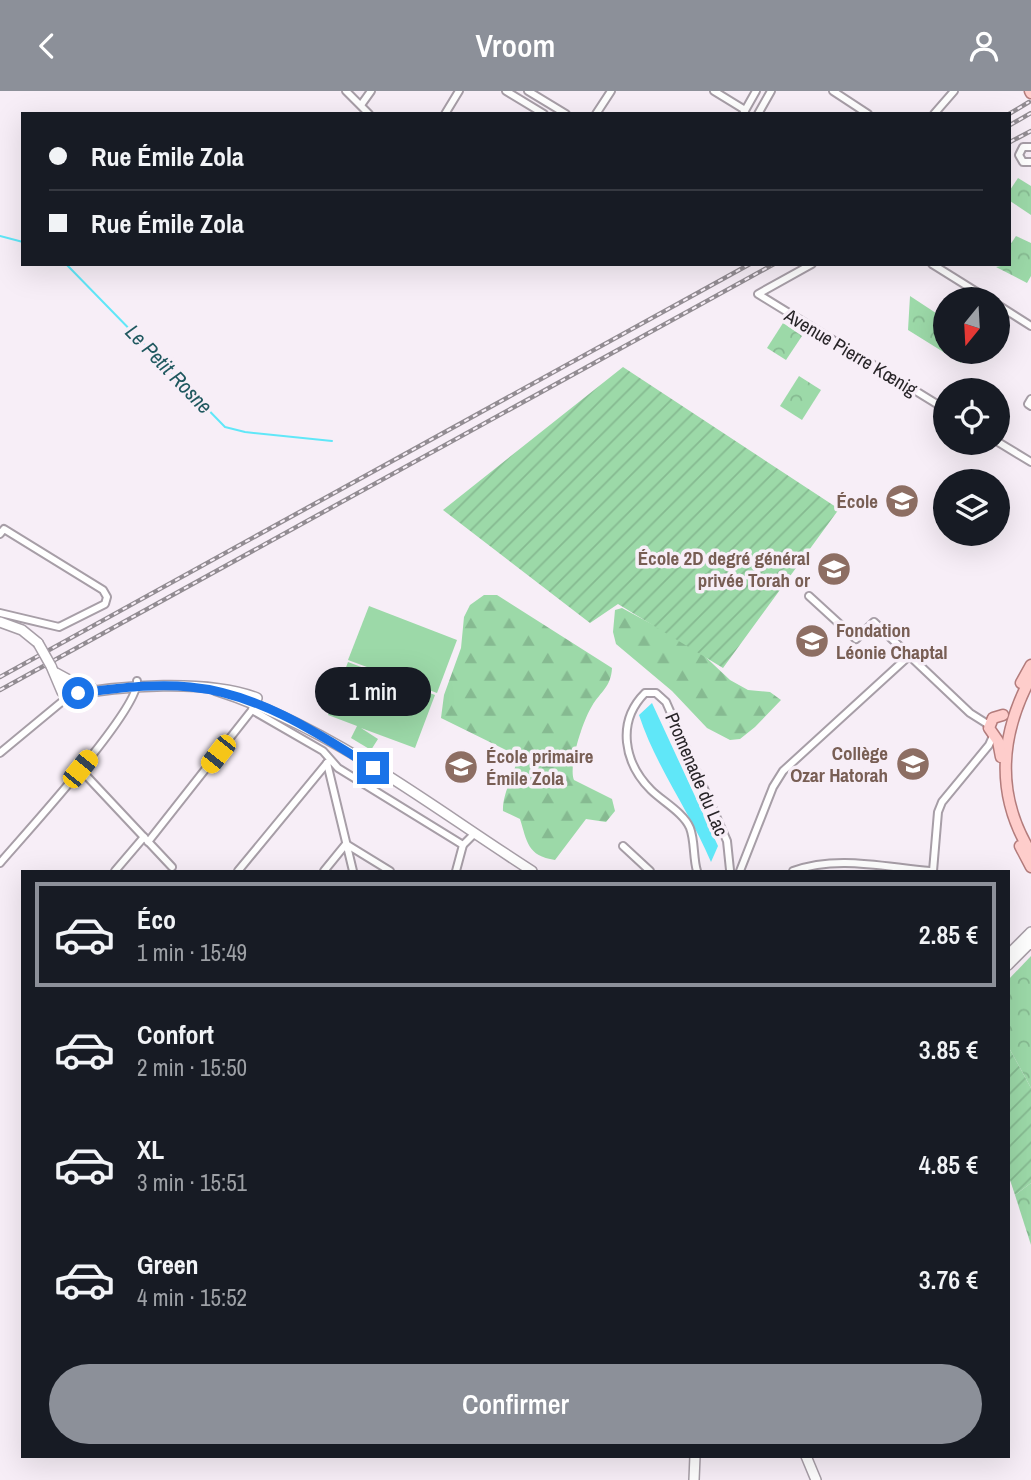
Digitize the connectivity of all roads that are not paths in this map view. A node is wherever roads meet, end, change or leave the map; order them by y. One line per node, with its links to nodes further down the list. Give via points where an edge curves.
1 (346, 91): 12 (street)
2 (371, 91): 12 (street)
3 (459, 91): 14 (street)
4 (506, 91): 15 (street)
5 (528, 91): 16 (street)
6 (611, 91): 17 (street)
7 (714, 91): 18 (street)
8 (756, 91): 18 (street)
9 (771, 91): 19 (street)
10 (833, 91): 20 (street)
11 (954, 91): 21 (street)
12 (360, 105): 13 (street)
13 (367, 112)
14 (446, 112)
15 (541, 112)
16 (563, 112)
17 (597, 112)
18 (744, 112)
19 (759, 112)
20 (865, 112)
21 (936, 112)
22 (1031, 148): 23 (street)
23 (1020, 150): 24 (street); 26 (street)
24 (1011, 157)
25 (1011, 158): 26 (street)
26 (1028, 163)
27 (808, 266): 35 (street, Avenue Pierre Kœnig, via 758,294)
28 (935, 266): 30 (street)
29 (948, 266): 30 (street)
30 (944, 272): 31 (street)
31 (968, 287)
32 (1010, 313): 33 (street)
33 (1031, 326)
34 (1031, 399): 36 (street)
35 (933, 402)
36 (1031, 406)
37 (1010, 450): 38 (street)
38 (1031, 463)
39 (2, 531): 41 (street, via 103,590 107,597 105,604 59,627)
40 (809, 596): 43 (street, via 856,639 874,622)
41 (0, 613)
42 (0, 622): 47 (main road, bridge, via 26,632 38,643)
43 (910, 655): 50 (street, via 970,713); 75 (street, via 783,771)
44 (1031, 665): 49 (main road)
45 (1031, 677): 51 (main road)
46 (137, 684): 47 (main road); 48 (main road, via 163,681 239,692); 55 (street, via 112,728)
47 (68, 689): 53 (street, via 61,705)
48 (254, 704): 54 (street, via 323,751); 56 (main road, via 313,731); 57 (street)
49 (1003, 716): 50 (main road, via 993,718); 51 (main road)
50 (989, 725): 52 (main road)
51 (1012, 725): 52 (main road)
52 (999, 737): 61 (main road, via 1013,814); 64 (main road, via 1006,807); 78 (street, via 942,802)
53 (0, 753)
54 (329, 762): 58 (street); 59 (street); 66 (street)
55 (80, 769): 57 (street); 62 (street)
56 (475, 833): 59 (street); 71 (main road)
57 (146, 840): 63 (street); 65 (street)
58 (346, 844): 67 (street); 68 (street); 69 (street)
59 (463, 845): 70 (street)
60 (623, 846): 72 (street)
61 (1031, 853)
62 (0, 863)
63 (172, 867)
64 (1031, 867)
65 (116, 870)
66 (239, 870)
67 (325, 870)
68 (353, 870)
69 (388, 870)
70 (456, 870)
71 (530, 870)
72 (649, 870)
73 (697, 870): 74 (street, Promenade du Lac, via 690,828 633,768 626,742 627,723 645,692 656,693 666,702 727,841)
74 (729, 870)
75 (741, 870)
76 (796, 870): 77 (street, via 835,861)
77 (921, 870)
78 (931, 870)
79 (1031, 932): 81 (main road)
80 (1031, 942): 82 (main road)
81 (1010, 953)
82 (1010, 963)
83 (695, 1458): 85 (main road)
84 (807, 1458): 86 (main road)
85 (694, 1480)
86 (816, 1480)

